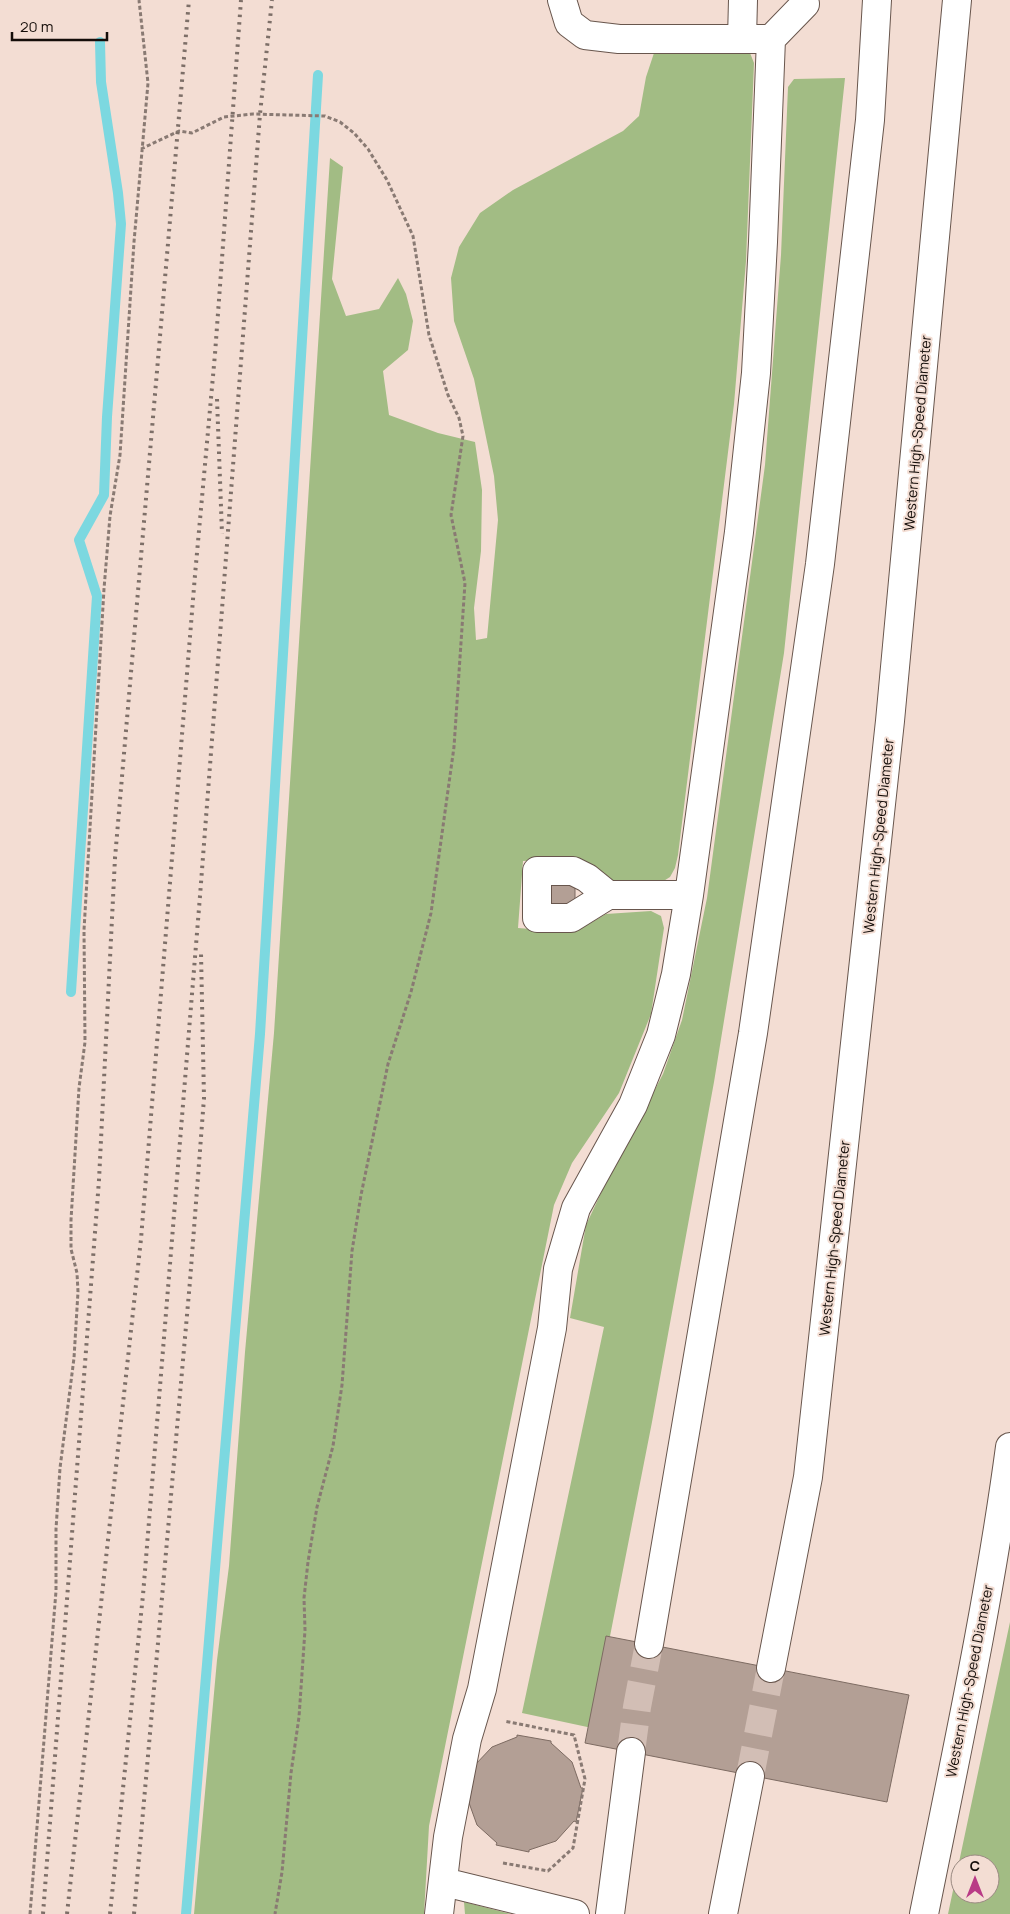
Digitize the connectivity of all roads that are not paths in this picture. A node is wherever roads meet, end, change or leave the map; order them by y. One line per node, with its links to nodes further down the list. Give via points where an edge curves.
1 (562, 0): 6 (main road, via 569,23 585,35 619,39)
2 (743, 0): 6 (main road)
3 (877, 0): 13 (main road, via 870,120 820,564 752,1033)
4 (957, 0): 14 (main road, Western High-Speed Diameter, via 890,721 809,1467)
5 (805, 4): 7 (main road)
6 (742, 39): 7 (main road)
7 (771, 39): 9 (main road, via 756,373 739,532)
8 (608, 894): 9 (main road)
9 (689, 894): 17 (main road, via 676,974 661,1035 633,1105 576,1208 558,1269 552,1328 482,1689 467,1739 448,1837)
10 (1010, 1447): 12 (main road, Western High-Speed Diameter)
11 (1010, 1471): 12 (main road)
12 (1003, 1499): 22 (main road, Western High-Speed Diameter)
13 (649, 1644)
14 (771, 1668)
15 (631, 1752): 20 (main road)
16 (750, 1776): 21 (main road)
17 (444, 1882): 18 (main road); 19 (main road)
18 (438, 1914)
19 (575, 1914)
20 (610, 1914)
21 (722, 1914)
22 (924, 1914)

